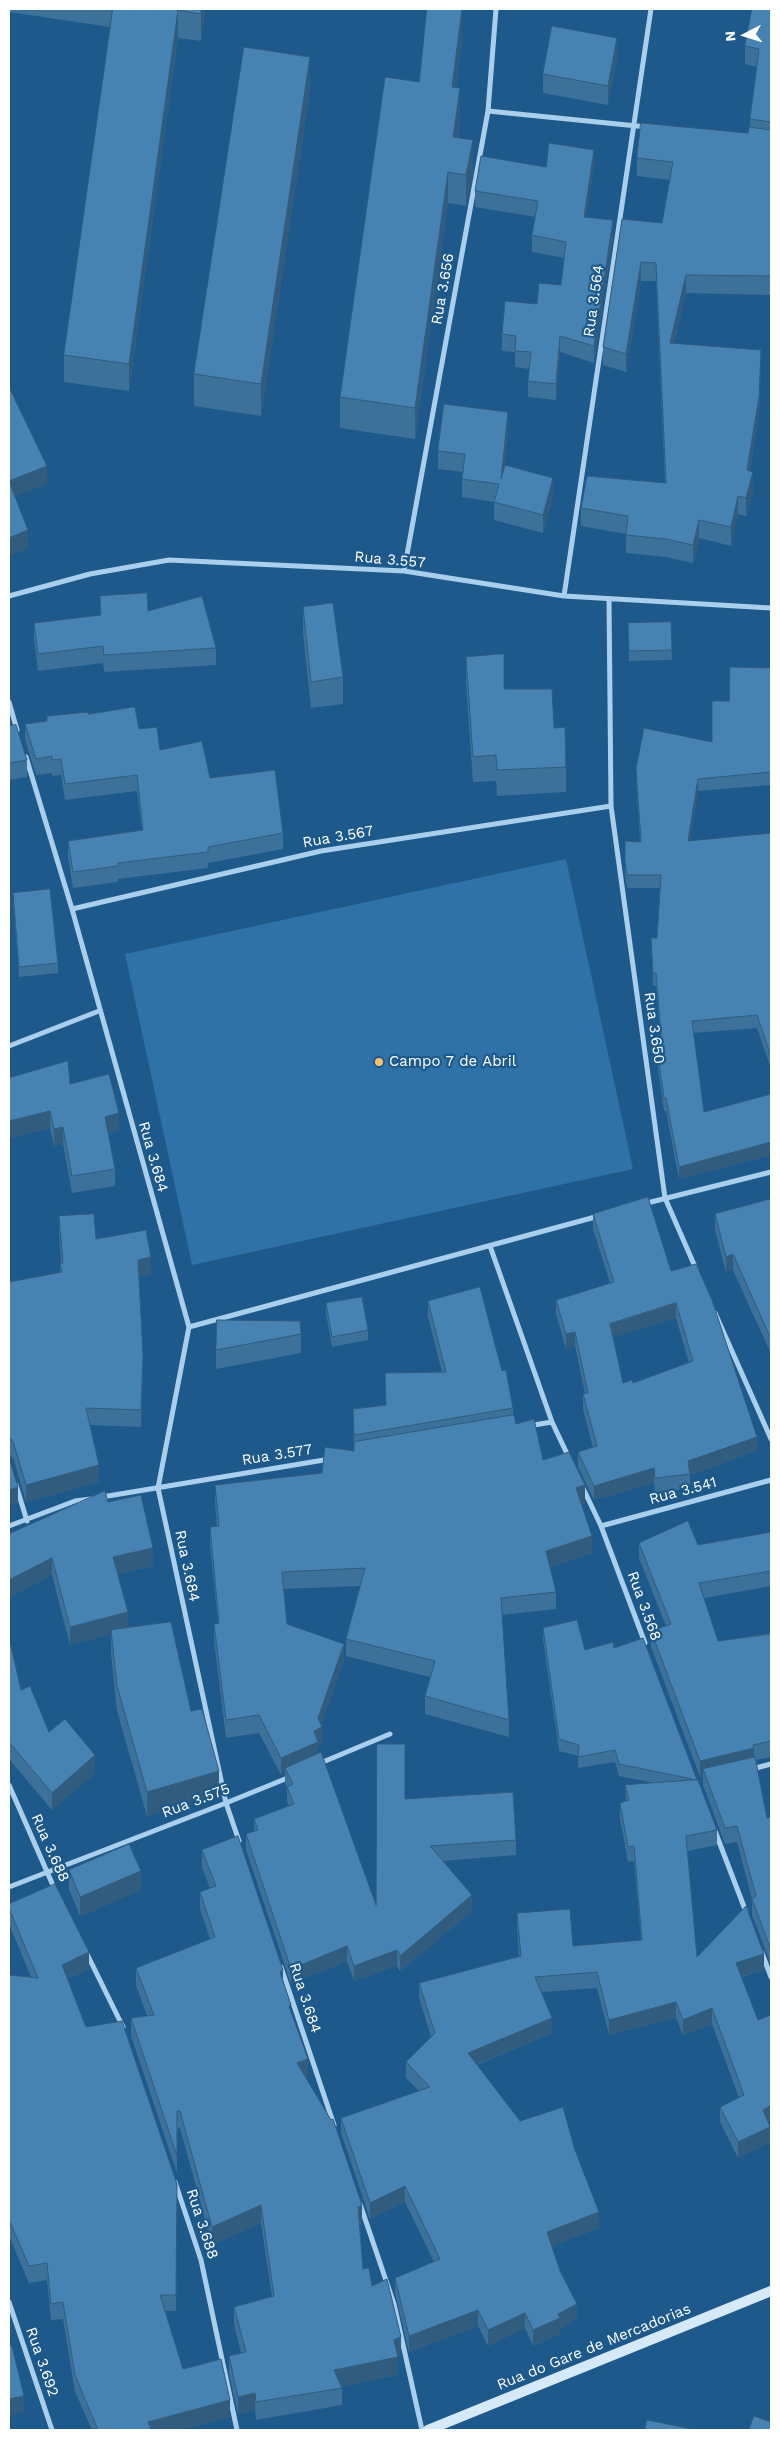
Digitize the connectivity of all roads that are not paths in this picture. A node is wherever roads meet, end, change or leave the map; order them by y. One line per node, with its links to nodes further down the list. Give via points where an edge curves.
1 (496, 9): 3 (street, Rua 3.656)
2 (650, 9): 4 (street, Rua 3.564)
3 (488, 111): 4 (street); 6 (street, Rua 3.656)
4 (632, 125): 5 (street); 8 (street, Rua 3.564)
5 (651, 128)
6 (404, 571): 7 (street, Rua 3.557, via 169,560 90,574); 8 (street, Rua 3.557)
7 (9, 596)
8 (564, 596): 9 (street, Rua 3.557)
9 (609, 599): 10 (street, Rua 3.557); 14 (street, Rua 3.650)
10 (771, 608)
11 (9, 702): 12 (street)
12 (20, 739)
13 (23, 749): 15 (street, Rua 3.684)
14 (611, 806): 15 (street, Rua 3.567, via 321,852); 19 (street, Rua 3.650)
15 (72, 910): 16 (street, Rua 3.684)
16 (99, 1011): 17 (street); 25 (street, Rua 3.684)
17 (9, 1046)
18 (771, 1172): 19 (street)
19 (665, 1198): 20 (street); 23 (street, Rua 3.650)
20 (637, 1206)
21 (610, 1213): 22 (street)
22 (490, 1246): 25 (street); 26 (street)
23 (700, 1279)
24 (712, 1305): 28 (street)
25 (189, 1327): 34 (street, Rua 3.684)
26 (552, 1422): 27 (street); 30 (street)
27 (523, 1426)
28 (771, 1439)
29 (339, 1457): 34 (street, Rua 3.577)
30 (573, 1465)
31 (14, 1477): 35 (street)
32 (771, 1480): 37 (street, Rua 3.541)
33 (581, 1483): 37 (street, Rua 3.568)
34 (158, 1488): 35 (street, Rua 3.577, via 75,1501); 45 (street, Rua 3.684)
35 (27, 1521): 36 (street, Rua 3.577)
36 (9, 1526)
37 (601, 1526): 38 (street, Rua 3.568)
38 (649, 1654)
39 (390, 1734): 41 (street)
40 (771, 1764): 42 (street)
41 (308, 1769)
42 (743, 1771)
43 (299, 1773): 45 (street, Rua 3.575)
44 (9, 1786): 48 (street, Rua 3.688)
45 (226, 1804): 47 (street, Rua 3.684); 48 (street, Rua 3.575)
46 (714, 1828): 51 (street)
47 (242, 1851)
48 (45, 1871): 49 (street, Rua 3.575); 50 (street, Rua 3.688)
49 (9, 1887)
50 (59, 1898)
51 (750, 1921)
52 (760, 1949): 55 (street)
53 (85, 1951): 56 (street)
54 (280, 1964): 57 (street, Rua 3.684)
55 (771, 1977)
56 (125, 2031)
57 (337, 2134)
58 (174, 2178): 63 (street, Rua 3.688, via 201,2260)
59 (359, 2200): 64 (street, via 394,2304)
60 (771, 2292): 65 (street, Rua do Gare de Mercadorias)
61 (9, 2302): 62 (street, Rua 3.692)
62 (52, 2430)
63 (237, 2430)
64 (422, 2430)
65 (428, 2430)

